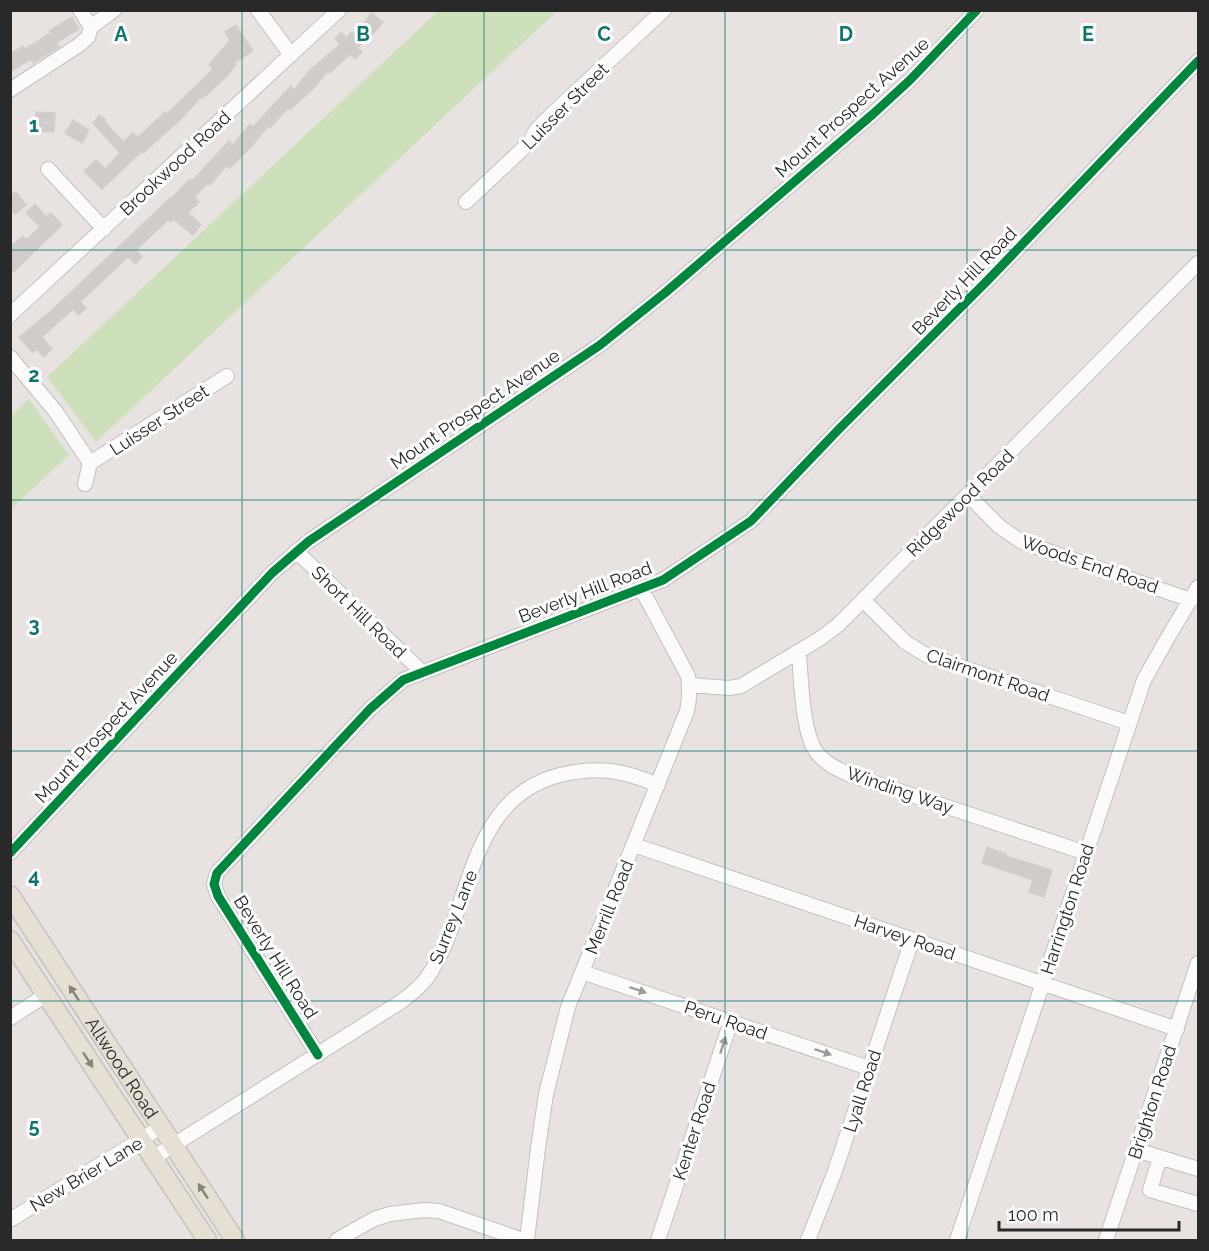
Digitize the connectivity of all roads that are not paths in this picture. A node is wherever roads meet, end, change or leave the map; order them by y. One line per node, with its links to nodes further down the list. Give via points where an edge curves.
1 (80, 10): 7 (street)
2 (114, 10): 7 (street)
3 (258, 10): 8 (street)
4 (339, 10): 8 (street, Brookwood Road)
5 (664, 10): 12 (street, Luisser Street, via 551,115 530,142)
6 (977, 10): 21 (street, Mount Prospect Avenue, via 873,114 600,345)
7 (91, 27): 10 (street, via 88,37 79,45)
8 (291, 54): 13 (street, Brookwood Road)
9 (1198, 61): 22 (street, Beverly Hill Road, via 752,521 663,580)
10 (10, 90)
11 (48, 169): 13 (street)
12 (466, 202)
13 (104, 229): 15 (street, Brookwood Road)
14 (1198, 263): 20 (street, Ridgewood Road)
15 (10, 315)
16 (10, 357): 18 (street, via 56,412)
17 (227, 376): 18 (street, Luisser Street)
18 (90, 464): 19 (street)
19 (85, 484)
20 (968, 495): 23 (street, Woods End Road, via 1000,527 1022,542); 24 (street, Ridgewood Road)
21 (296, 552): 26 (street, Short Hill Road); 31 (street, Mount Prospect Avenue)
22 (641, 588): 26 (street, Beverly Hill Road); 27 (street)
23 (1195, 593): 28 (street, Harrington Road, via 1147,674)
24 (863, 600): 25 (street, Ridgewood Road, via 838,625); 28 (street, Clairmont Road, via 905,642 926,655)
25 (799, 652): 27 (street, Ridgewood Road, via 741,686); 32 (street, Winding Way, via 809,738 825,762 848,774)
26 (422, 672): 43 (street, Beverly Hill Road, via 394,686 370,709 233,854 217,873 214,884)
27 (690, 685): 29 (street, Merrill Road, via 687,711)
28 (1129, 723): 32 (street, Harrington Road)
29 (658, 784): 30 (street, Merrill Road); 43 (street, Surrey Lane, via 633,774 584,769 538,784 508,803 480,851 442,948 425,980 402,1001)
30 (634, 845): 35 (street, Harvey Road); 37 (street, Merrill Road)
31 (10, 853)
32 (1086, 853): 38 (street, Harrington Road)
33 (10, 895): 45 (main road, Allwood Road, one-way to 33)
34 (10, 940): 39 (main road, Allwood Road)
35 (912, 940): 38 (street, Harvey Road); 44 (street, Lyall Road)
36 (1198, 963): 42 (street, Brighton Road)
37 (582, 972): 41 (street, Peru Road, one-way to 41); 58 (street, Merrill Road, via 568,1007 546,1094)
38 (1042, 984): 42 (street, Harvey Road); 61 (street, Harrington Road)
39 (46, 995): 40 (street); 46 (main road, Allwood Road, one-way to 46)
40 (10, 1018)
41 (731, 1021): 44 (street, Peru Road, one-way to 44); 59 (street, Kenter Road, one-way to 41)
42 (1177, 1029): 48 (street, Brighton Road)
43 (318, 1055): 47 (street, Surrey Lane)
44 (869, 1068): 60 (street, Lyall Road)
45 (161, 1127): 46 (street, New Brier Lane); 47 (main road, Allwood Road)
46 (141, 1141): 50 (main road, Allwood Road); 53 (street, New Brier Lane)
47 (174, 1146): 50 (street, Surrey Lane); 55 (main road, Allwood Road, one-way to 47)
48 (1137, 1150): 49 (street); 62 (street, Brighton Road)
49 (1160, 1156): 51 (street); 52 (street, via 1150,1190)
50 (153, 1158): 54 (main road, Allwood Road)
51 (1198, 1169)
52 (1198, 1204)
53 (10, 1220)
54 (207, 1240)
55 (235, 1240)
56 (337, 1240): 57 (street, via 382,1216 424,1210 439,1211)
57 (523, 1240)
58 (527, 1240)
59 (658, 1240)
60 (808, 1240)
61 (957, 1240)
62 (1106, 1240)

